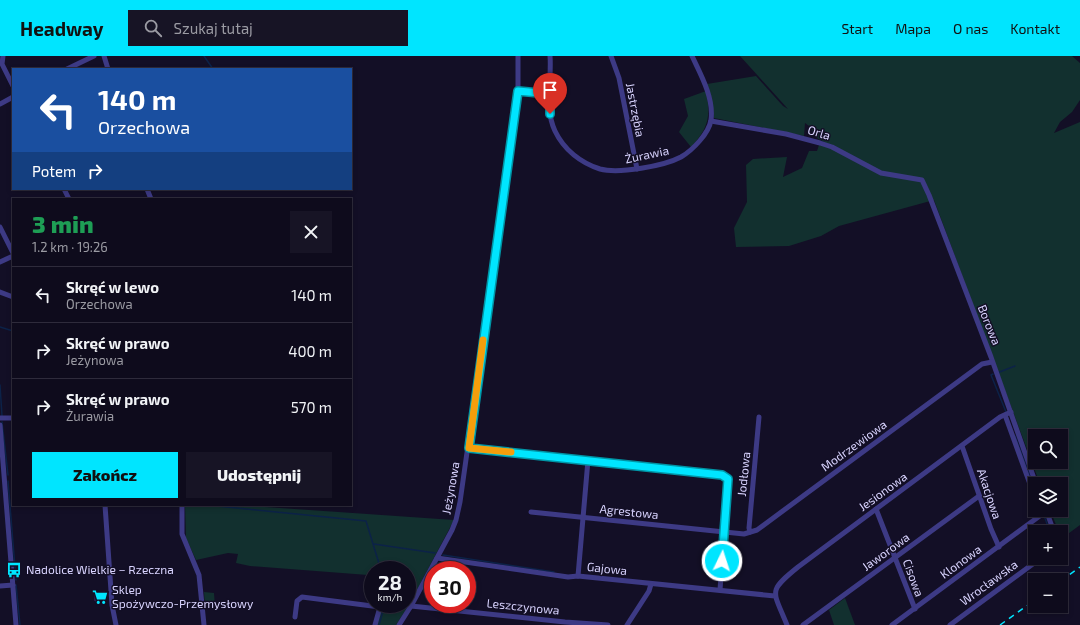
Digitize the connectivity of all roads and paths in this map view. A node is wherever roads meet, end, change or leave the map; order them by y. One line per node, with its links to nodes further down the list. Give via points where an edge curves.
1 (3, 56): 10 (street, via 2,64)
2 (94, 56): 8 (street)
3 (104, 56): 9 (street)
4 (518, 56): 11 (street, Jeżynowa)
5 (550, 56): 12 (street, Żurawia)
6 (611, 56): 16 (street, Jastrzębia, via 619,78)
7 (692, 56): 15 (street, via 709,96)
8 (69, 68)
9 (108, 68)
10 (12, 84)
11 (518, 91): 12 (street); 32 (street, Jeżynowa)
12 (550, 94): 16 (street, Żurawia, via 551,122 566,148 581,160 602,169)
13 (12, 98): 14 (street)
14 (0, 104)
15 (711, 121): 16 (street, Żurawia, via 700,140 681,157); 17 (street, Orla, via 820,143 881,173)
16 (637, 169)
17 (916, 178): 24 (street, Borowa, via 922,180 929,195)
18 (0, 228): 19 (street)
19 (12, 253)
20 (12, 256): 21 (street)
21 (0, 262)
22 (0, 292): 23 (street)
23 (12, 297)
24 (992, 362): 25 (street, Borowa); 45 (street, Modrzewiowa, via 982,364)
25 (1011, 412): 26 (street, Jesionowa); 34 (street, Borowa)
26 (1005, 415): 31 (street, Jesionowa); 36 (street)
27 (759, 417): 45 (street, Jodłowa)
28 (0, 418): 29 (street)
29 (12, 418)
30 (0, 425): 35 (street)
31 (962, 446): 37 (street, Akacjowa); 40 (street, Jesionowa)
32 (469, 448): 33 (street); 47 (street, Jeżynowa, via 456,520)
33 (588, 460): 43 (street); 44 (street, via 722,475 728,479)
34 (1034, 477)
35 (2, 478): 52 (street)
36 (1028, 479)
37 (980, 496): 46 (street, Akacjowa); 48 (street, Jaworowa)
38 (104, 506): 62 (street)
39 (182, 506): 63 (street, via 182,534 200,582)
40 (876, 510): 48 (street, Cisowa); 55 (street, Jesionowa, via 788,575 775,590)
41 (531, 512): 43 (street, Agrestowa)
42 (1035, 517): 46 (street, Klonowa)
43 (583, 518): 44 (street, Agrestowa); 50 (street)
44 (724, 532): 45 (street, Modrzewiowa); 54 (street)
45 (750, 532)
46 (999, 547): 58 (street, Klonowa)
47 (437, 558): 50 (street, Gajowa); 56 (street, Jeżynowa)
48 (895, 558): 58 (street, Cisowa); 69 (street, Jaworowa)
49 (1031, 565): 71 (street, Wrocławska)
50 (578, 576): 51 (street, Gajowa)
51 (651, 584): 54 (street, Gajowa); 67 (street)
52 (13, 585): 53 (street); 61 (street)
53 (0, 586)
54 (720, 590): 55 (street, Gajowa)
55 (775, 596): 68 (street)
56 (416, 597)
57 (416, 607): 66 (street, Leszczynowa)
58 (915, 608): 70 (street, Klonowa)
59 (407, 613): 65 (street, Jeżynowa)
60 (295, 617): 64 (street, via 297,601 302,597 380,607)
61 (16, 625)
62 (116, 625)
63 (204, 625)
64 (375, 625)
65 (399, 625)
66 (608, 625)
67 (627, 625)
68 (787, 625)
69 (803, 625)
70 (892, 625)
71 (950, 625)

